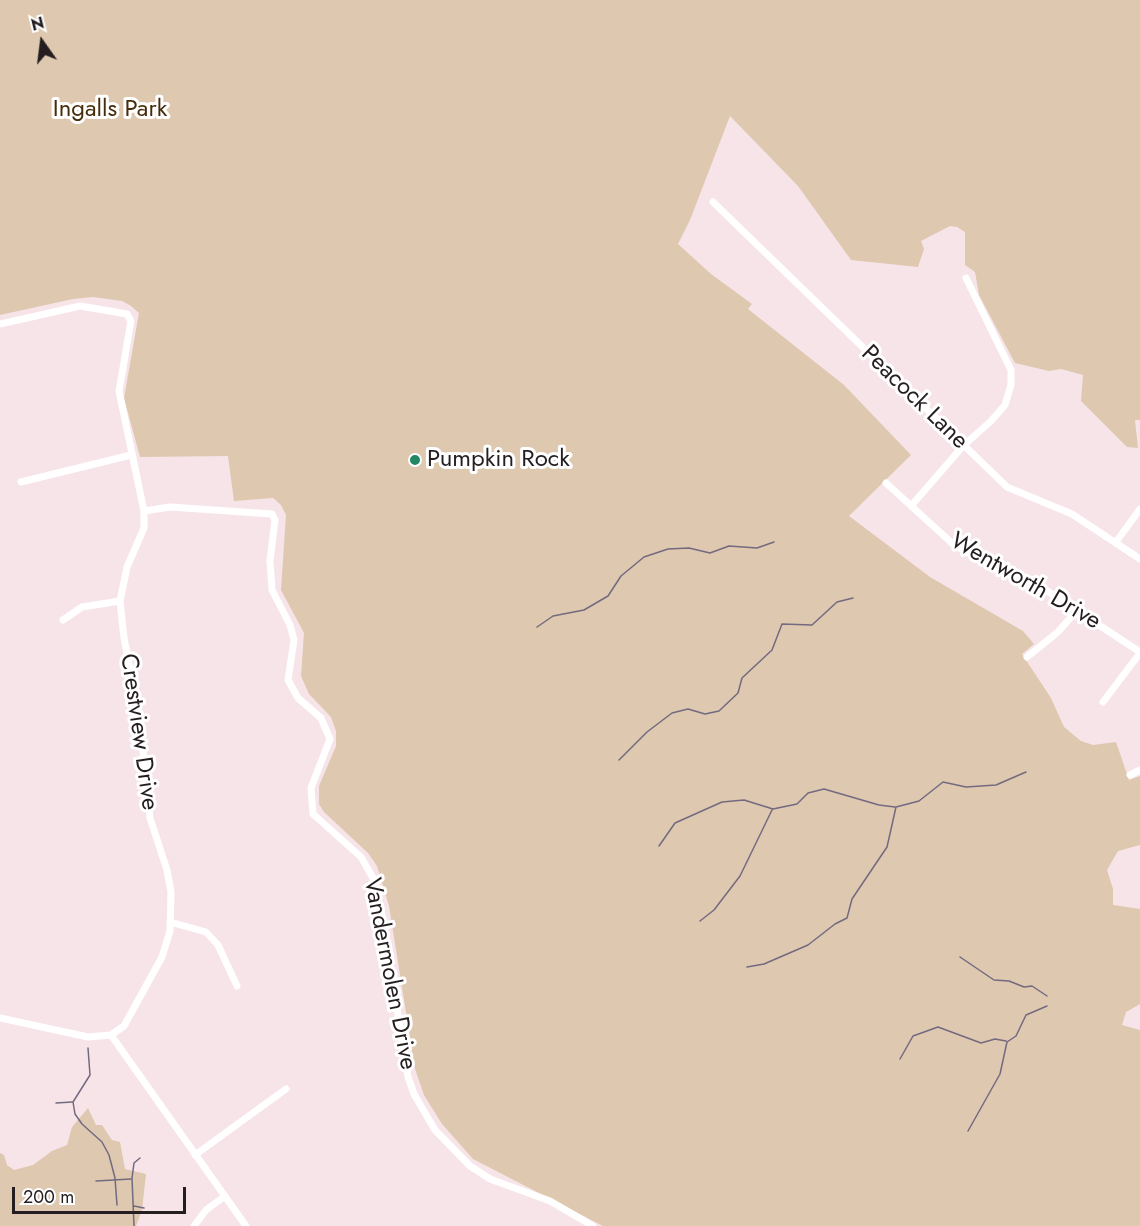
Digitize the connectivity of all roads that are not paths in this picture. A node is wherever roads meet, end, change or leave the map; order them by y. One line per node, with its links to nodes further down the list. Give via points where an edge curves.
1 (713, 202): 4 (street, Peacock Lane)
2 (966, 278): 4 (street, via 1011,370 1011,385 1005,405)
3 (0, 324): 5 (street, Crestview Drive, via 67,307 127,314 130,321 119,390)
4 (963, 446): 8 (street); 11 (street, Peacock Lane, via 1011,490 1072,514)
5 (131, 455): 6 (street); 10 (street, Crestview Drive)
6 (21, 482)
7 (886, 483): 8 (street, Wentworth Drive)
8 (911, 506): 14 (street, Wentworth Drive, via 954,544 1032,581)
9 (1140, 509): 11 (street)
10 (144, 511): 13 (street, Crestview Drive, via 144,528 127,567); 30 (street, Vandermolen Drive, via 170,507 272,514 272,590 294,640 288,680 298,698 321,718 330,739 311,788 313,814 361,856 373,878 405,1063 414,1094 435,1130 470,1166 490,1179 550,1201)
11 (1116, 542): 12 (street, Peacock Lane)
12 (1140, 559)
13 (120, 601): 15 (street, via 82,607); 21 (street, Crestview Drive, via 139,713 150,818 171,892)
14 (1077, 609): 16 (street, Wentworth Drive); 17 (street, via 1058,632)
15 (63, 620)
16 (1140, 653): 18 (street)
17 (1027, 657)
18 (1103, 702)
19 (1140, 770): 20 (street)
20 (1130, 776)
21 (170, 922): 22 (street, via 206,932 218,945); 24 (street, Crestview Drive, via 162,957 124,1026)
22 (237, 986)
23 (0, 1018): 24 (street, via 88,1038)
24 (111, 1035): 26 (street)
25 (286, 1089): 26 (street)
26 (195, 1155): 27 (street)
27 (225, 1196): 28 (street, via 206,1210); 29 (street)
28 (194, 1226)
29 (246, 1226)
30 (593, 1226)

